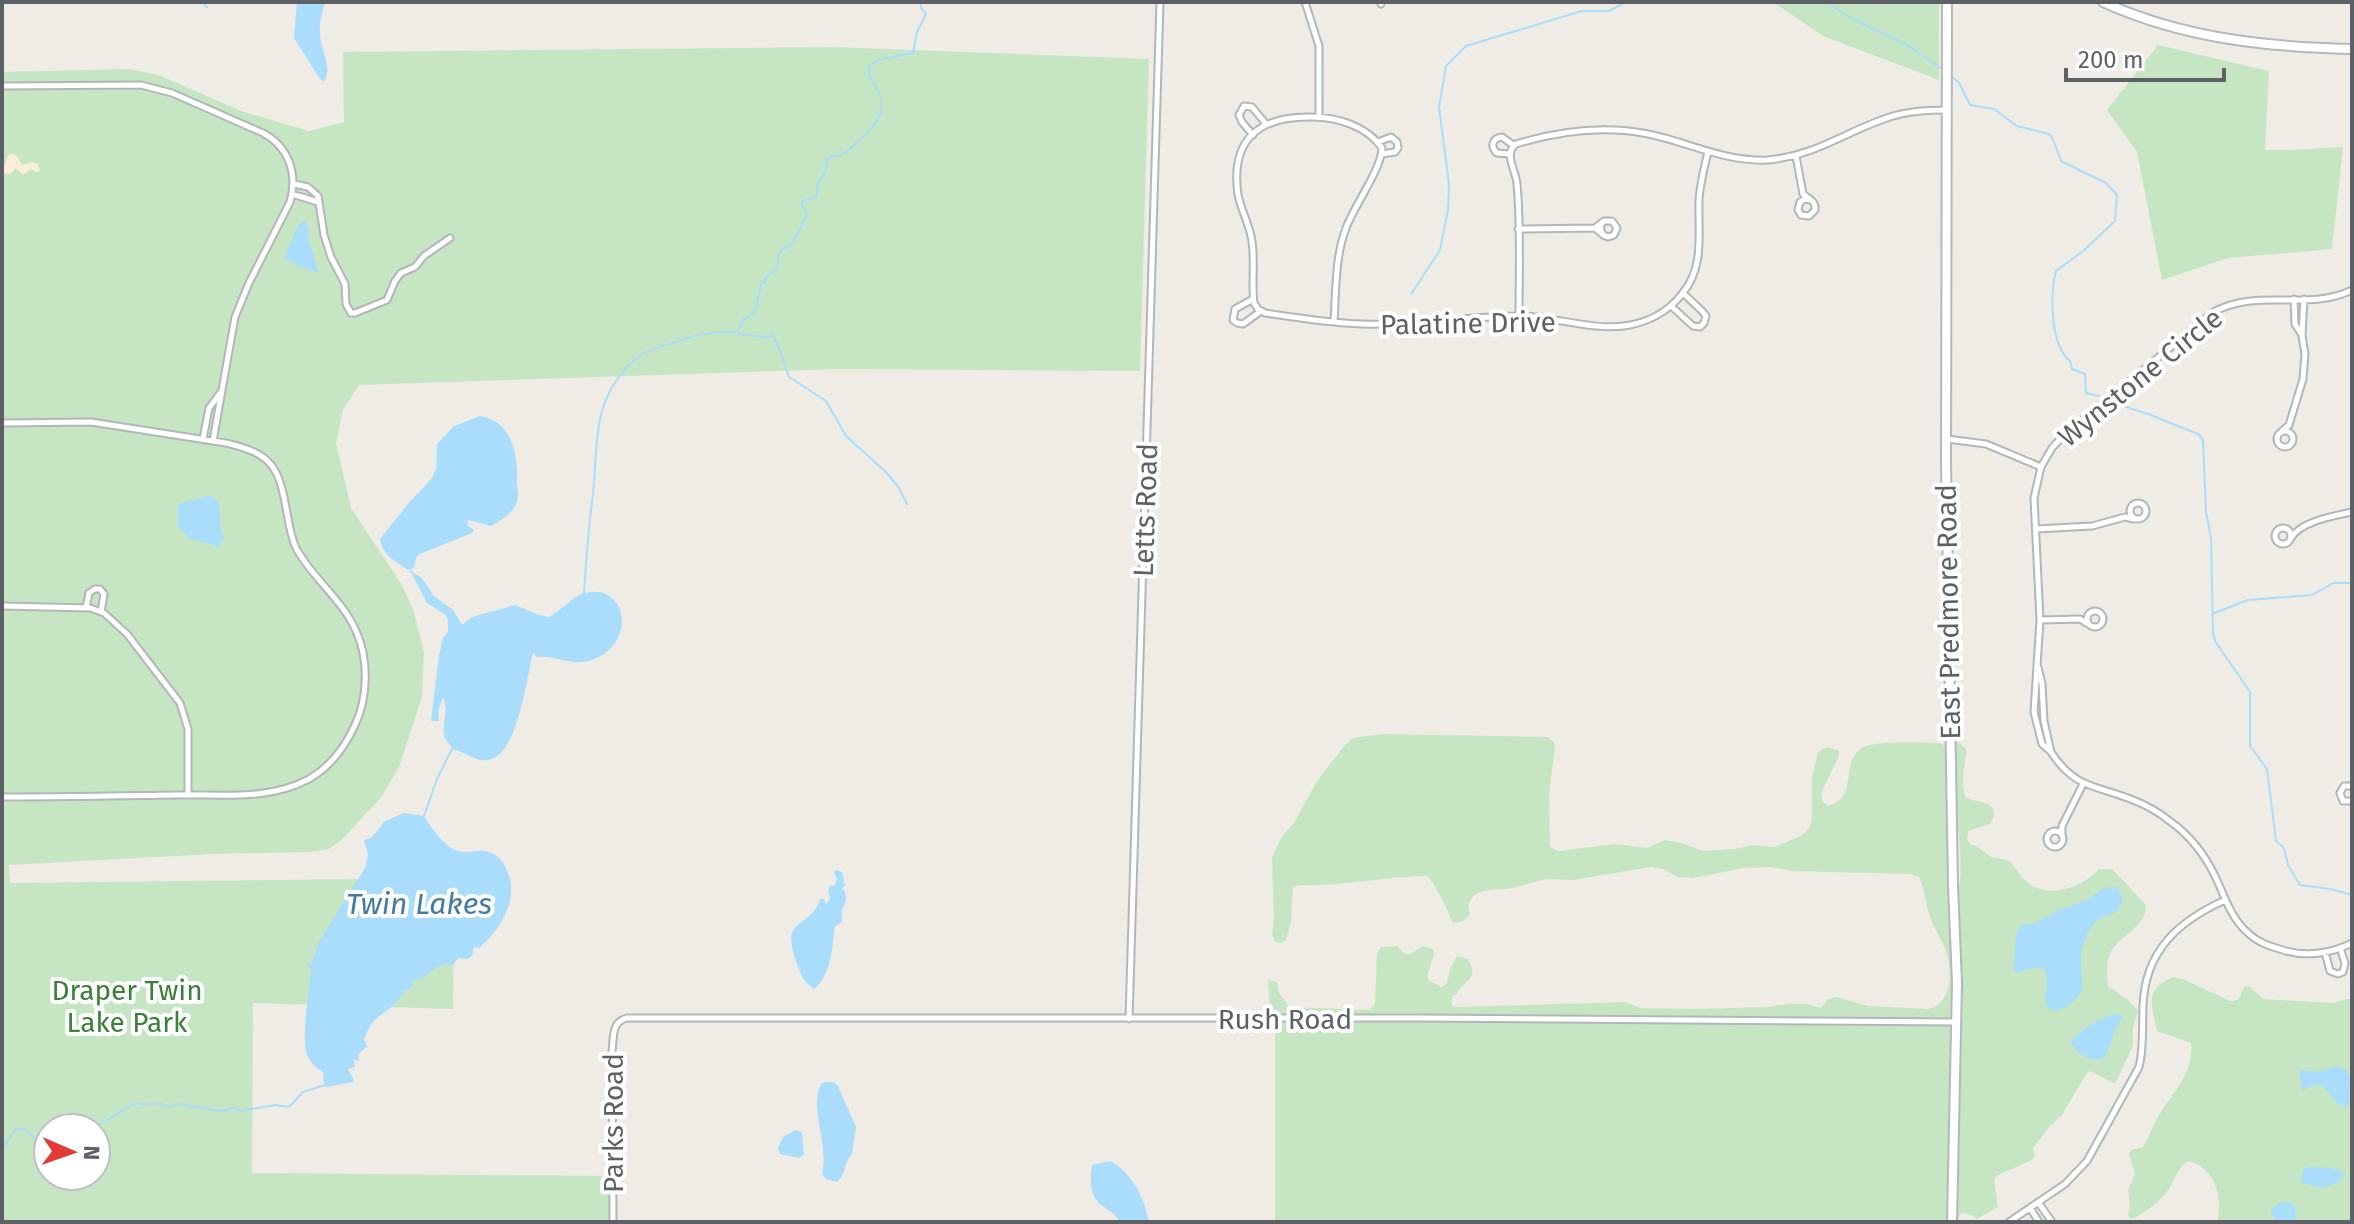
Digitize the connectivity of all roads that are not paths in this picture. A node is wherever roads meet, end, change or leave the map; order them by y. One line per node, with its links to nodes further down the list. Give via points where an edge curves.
1 (1160, 2): 74 (street, Letts Road)
2 (1305, 2): 8 (street, via 1319,46)
3 (1947, 2): 7 (street, East Predmore Road)
4 (2103, 2): 5 (street, via 2207,36)
5 (2352, 49)
6 (2, 86): 17 (street, via 117,84 172,93 273,138 290,164)
7 (1947, 110): 16 (street, via 1891,117); 44 (street, East Predmore Road)
8 (1319, 117): 9 (street, Palatine Drive); 11 (street, via 1348,123)
9 (1266, 124): 10 (street, Palatine Drive); 10 (street, Palatine Drive, via 1252,107 1244,106 1239,115)
10 (1253, 135): 30 (street, Palatine Drive, via 1241,154 1237,180 1253,245)
11 (1378, 142): 14 (street); 14 (street, via 1391,137 1397,142 1395,152)
12 (1513, 145): 13 (street, via 1558,133 1605,129 1647,134); 15 (street); 15 (street, via 1502,137 1493,143 1497,153)
13 (1708, 152): 16 (street, via 1743,160); 29 (street, Palatine Drive, via 1699,199 1699,254)
14 (1382, 154): 36 (street, via 1342,240)
15 (1510, 154): 25 (street)
16 (1796, 156): 19 (street)
17 (294, 184): 18 (street); 21 (street, via 315,192)
18 (292, 194): 21 (street); 38 (street, via 240,303)
19 (1803, 194): 20 (street); 22 (street)
20 (1811, 200): 22 (street); 22 (street, via 1815,210 1809,216 1799,212)
21 (318, 202): 27 (street, via 351,313 387,300 397,277)
22 (1800, 202)
23 (1602, 223): 24 (street); 26 (street); 26 (street, via 1612,221 1617,230 1611,237)
24 (1595, 228): 25 (street); 26 (street)
25 (1518, 229): 35 (street)
26 (1601, 233)
27 (450, 238)
28 (2352, 290): 32 (street, Wynstone Circle)
29 (1683, 293): 33 (street, Palatine Drive); 33 (street, via 1706,316 1704,323 1693,326)
30 (1253, 299): 34 (street); 34 (street, Palatine Drive, via 1235,309 1233,320 1243,324)
31 (2294, 299): 32 (street, Wynstone Circle); 37 (street, via 2295,324); 46 (street, Wynstone Circle, via 2235,302 2212,313 2062,437)
32 (2304, 299): 37 (street)
33 (1671, 306): 35 (street, Palatine Drive, via 1625,326)
34 (1261, 311): 36 (street, Palatine Drive)
35 (1519, 316): 36 (street, Palatine Drive, via 1397,324)
36 (1334, 322)
37 (2302, 336): 40 (street, via 2303,379)
38 (222, 392): 43 (street, via 209,408); 45 (street)
39 (2, 423): 43 (street, via 101,423)
40 (2289, 425): 41 (street); 42 (street)
41 (2282, 431): 42 (street); 42 (street, via 2276,437 2281,446 2291,444)
42 (2292, 433)
43 (203, 439): 45 (street)
44 (1946, 439): 46 (street, via 1986,444); 75 (street, East Predmore Road)
45 (213, 441): 64 (street, via 245,447 273,465 297,549 357,632 364,654 363,700 344,747 308,779 259,794)
46 (2041, 467): 51 (street, Wynstone Circle, via 2035,489)
47 (2130, 509): 49 (street); 50 (street); 50 (street, via 2138,503 2147,511 2145,517)
48 (2352, 512): 53 (street)
49 (2125, 517): 50 (street); 51 (street, via 2092,526)
50 (2134, 519)
51 (2036, 529): 60 (street, Wynstone Circle)
52 (2287, 529): 53 (street); 54 (street); 54 (street, via 2279,528 2275,538 2283,545)
53 (2297, 530): 54 (street)
54 (2291, 538)
55 (2, 606): 56 (street)
56 (86, 608): 57 (street); 57 (street, via 89,593 100,589)
57 (101, 612): 64 (street, via 127,634 180,703 188,729)
58 (2088, 614): 59 (street); 61 (street); 61 (street, via 2098,611 2103,620 2096,628)
59 (2080, 619): 60 (street); 61 (street)
60 (2040, 620): 62 (street, Wynstone Circle, via 2035,721 2042,744)
61 (2088, 624)
62 (2083, 784): 67 (street); 70 (street, Wynstone Circle, via 2138,801 2172,822 2209,864)
63 (2352, 786): 66 (street, via 2344,786 2340,793 2343,801)
64 (188, 795): 65 (street)
65 (2, 797)
66 (2352, 802)
67 (2062, 826): 68 (street); 69 (street)
68 (2053, 830): 69 (street); 69 (street, via 2047,835 2050,846 2060,845)
69 (2062, 835)
70 (2225, 900): 73 (street, Wynstone Circle, via 2260,942 2293,953); 77 (street, via 2178,928 2160,950 2144,993 2139,1067 2087,1161 2072,1179)
71 (2352, 943): 72 (street, Wynstone Circle)
72 (2340, 948): 73 (street, Wynstone Circle); 73 (street, via 2345,966 2338,974 2330,971)
73 (2325, 952)
74 (1129, 1019): 75 (street, Rush Road); 76 (street, Rush Road, via 641,1017)
75 (1957, 1022): 80 (street, East Predmore Road)
76 (615, 1025): 79 (street, Parks Road)
77 (2038, 1202): 78 (street); 83 (street)
78 (2030, 1208): 81 (street); 82 (street)
79 (613, 1222)
80 (1952, 1222)
81 (2009, 1222)
82 (2039, 1222)
83 (2052, 1222)

